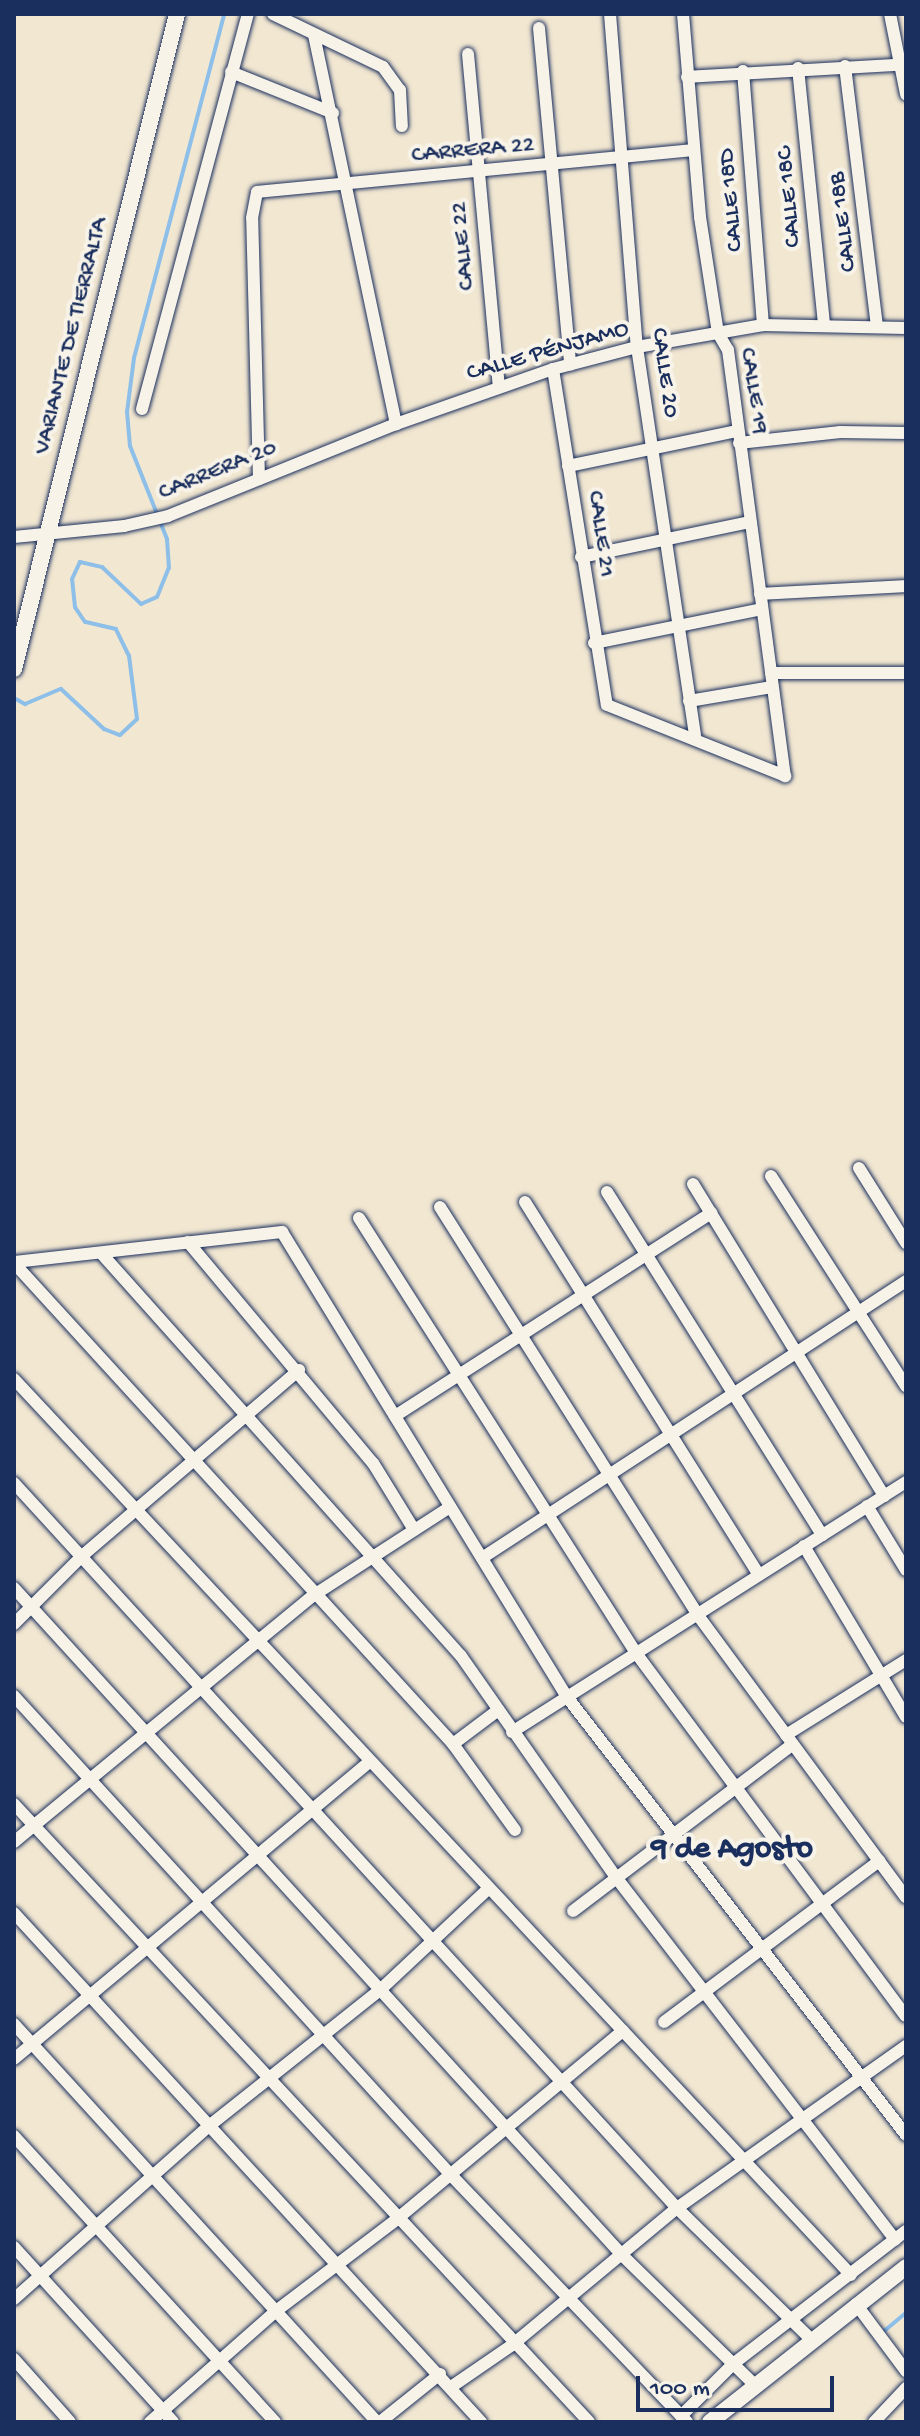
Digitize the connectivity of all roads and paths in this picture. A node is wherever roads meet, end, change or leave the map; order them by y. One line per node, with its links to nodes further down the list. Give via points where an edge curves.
1 (177, 14): 42 (main road, VARIANTE DE TIERRALTA)
2 (248, 14): 15 (street)
3 (273, 14): 9 (street)
4 (610, 14): 21 (street, CALLE 20)
5 (683, 14): 16 (street, CALLE 19)
6 (891, 14): 7 (street); 11 (street)
7 (906, 17)
8 (539, 28): 22 (street)
9 (314, 35): 18 (street); 19 (street, via 383,67 394,78)
10 (468, 54): 23 (street, CALLE 22)
11 (897, 65): 12 (street); 17 (street)
12 (845, 66): 13 (street); 27 (street, CALLE 18B)
13 (798, 68): 14 (street); 25 (street, CALLE 18C)
14 (743, 71): 16 (street); 26 (street, CALLE 18D)
15 (231, 72): 18 (street); 34 (street)
16 (687, 77): 20 (street, CALLE 19)
17 (906, 94)
18 (333, 113): 24 (street)
19 (402, 126)
20 (693, 150): 21 (street, CARRERA 22); 29 (street, CALLE 19)
21 (620, 159): 22 (street, CARRERA 22); 30 (street, CALLE 20)
22 (552, 166): 23 (street, CARRERA 22); 31 (street)
23 (480, 172): 24 (street, CARRERA 22); 33 (street, CALLE 22)
24 (350, 184): 35 (street); 40 (street, CARRERA 22, via 257,192 252,218)
25 (824, 323): 26 (street, CALLE PÉNJAMO); 27 (street, CALLE PÉNJAMO)
26 (763, 325): 29 (street, CALLE PÉNJAMO)
27 (877, 326): 28 (street, CALLE PÉNJAMO)
28 (906, 328)
29 (718, 333): 30 (street, CALLE PÉNJAMO); 37 (street, CALLE 19, via 728,350)
30 (637, 347): 31 (street, CALLE PÉNJAMO); 38 (street, CALLE 20)
31 (570, 365): 32 (street, CALLE PÉNJAMO)
32 (553, 369): 33 (street, CALLE PÉNJAMO); 39 (street, CALLE 21)
33 (499, 387): 35 (street, CALLE PÉNJAMO)
34 (142, 409)
35 (396, 424): 40 (street, CARRERA 20)
36 (906, 433): 37 (street)
37 (738, 437): 38 (street); 41 (street, CALLE 19)
38 (652, 449): 39 (street); 44 (street, CALLE 20)
39 (568, 466): 45 (street, CALLE 21)
40 (259, 479): 42 (street, CARRERA 20, via 168,516 124,526)
41 (750, 522): 44 (street); 47 (street, CALLE 19)
42 (49, 531): 43 (street, CARRERA 20); 51 (main road, VARIANTE DE TIERRALTA)
43 (14, 537)
44 (665, 540): 45 (street); 49 (street, CALLE 20)
45 (581, 557): 50 (street, CALLE 21)
46 (906, 586): 47 (street)
47 (760, 594): 48 (street, CALLE 19)
48 (762, 609): 49 (street); 52 (street, CALLE 19)
49 (678, 625): 50 (street); 55 (street, CALLE 20)
50 (594, 643): 56 (street, CALLE 21, via 607,705)
51 (14, 669)
52 (771, 673): 53 (street); 54 (street, CALLE 19)
53 (906, 673)
54 (772, 687): 55 (street); 56 (street, CALLE 19, via 785,776)
55 (689, 701): 56 (street, CALLE 20)
56 (695, 736)
57 (859, 1168): 66 (street)
58 (771, 1176): 72 (street)
59 (693, 1184): 63 (street)
60 (607, 1192): 68 (street)
61 (525, 1202): 71 (street)
62 (440, 1207): 73 (street)
63 (711, 1213): 68 (street); 74 (street)
64 (359, 1218): 76 (street)
65 (188, 1242): 67 (street); 75 (street); 81 (street, via 282,1232)
66 (906, 1243)
67 (101, 1253): 69 (street); 80 (street)
68 (647, 1254): 71 (street); 79 (street)
69 (14, 1263): 83 (street)
70 (906, 1281): 72 (street)
71 (584, 1295): 73 (street); 82 (street)
72 (859, 1313): 74 (street); 78 (street)
73 (520, 1336): 76 (street); 84 (street)
74 (796, 1352): 79 (street); 87 (street)
75 (299, 1370): 80 (street); 92 (street, via 373,1463)
76 (458, 1376): 81 (street); 91 (street)
77 (14, 1379): 90 (street)
78 (906, 1386)
79 (735, 1392): 82 (street); 93 (street)
80 (246, 1415): 83 (street); 96 (street)
81 (395, 1416): 89 (street)
82 (671, 1434): 84 (street); 99 (street)
83 (191, 1460): 90 (street); 101 (street)
84 (607, 1477): 91 (street); 103 (street)
85 (906, 1482): 87 (street)
86 (14, 1483): 95 (street)
87 (884, 1496): 88 (street)
88 (867, 1506): 93 (street); 98 (street)
89 (450, 1507): 92 (street); 97 (street)
90 (135, 1509): 95 (street); 105 (street)
91 (545, 1517): 97 (street); 106 (street)
92 (413, 1528): 96 (street)
93 (822, 1535): 94 (street)
94 (804, 1546): 99 (street); 108 (street)
95 (82, 1556): 102 (street); 109 (street)
96 (376, 1556): 101 (street); 112 (street, via 461,1656)
97 (482, 1558): 111 (street)
98 (906, 1570)
99 (759, 1575): 103 (street)
100 (14, 1588): 102 (street)
101 (314, 1595): 105 (street); 117 (street)
102 (31, 1606): 104 (street); 114 (street)
103 (697, 1614): 106 (street); 116 (street)
104 (14, 1624)
105 (258, 1640): 109 (street); 118 (street)
106 (636, 1653): 111 (street); 120 (street)
107 (906, 1660): 108 (street)
108 (880, 1674): 113 (street); 116 (street)
109 (200, 1686): 114 (street); 122 (street)
110 (14, 1696): 119 (street)
111 (567, 1697): 115 (street); 125 (street)
112 (497, 1711): 115 (street); 117 (street)
113 (906, 1717)
114 (145, 1732): 119 (street); 127 (street)
115 (512, 1732): 129 (street)
116 (789, 1740): 120 (street); 128 (street)
117 (453, 1744): 124 (street)
118 (370, 1761): 122 (street); 130 (street)
119 (89, 1779): 123 (street); 132 (street)
120 (731, 1788): 125 (street); 133 (street)
121 (14, 1804): 123 (street)
122 (311, 1811): 127 (street); 136 (street)
123 (33, 1825): 126 (street); 137 (street)
124 (515, 1830)
125 (672, 1833): 129 (street); 138 (street)
126 (14, 1842)
127 (255, 1855): 132 (street); 139 (street)
128 (879, 1861): 131 (street); 133 (street)
129 (615, 1876): 134 (street); 140 (street)
130 (489, 1888): 136 (street); 145 (street)
131 (906, 1897)
132 (202, 1901): 137 (street); 146 (street)
133 (822, 1904): 138 (street); 142 (street)
134 (573, 1911)
135 (14, 1913): 141 (street)
136 (435, 1942): 139 (street); 152 (street)
137 (143, 1948): 141 (street); 150 (street)
138 (764, 1948): 140 (street); 151 (street)
139 (380, 1990): 146 (street); 155 (street)
140 (704, 1992): 143 (street); 153 (street)
141 (88, 1994): 147 (street); 154 (street)
142 (906, 2016)
143 (664, 2022)
144 (14, 2024): 147 (street)
145 (623, 2031): 152 (street); 158 (street)
146 (324, 2032): 150 (street); 159 (street)
147 (32, 2043): 149 (street); 160 (street)
148 (906, 2046): 151 (street)
149 (14, 2059)
150 (266, 2078): 154 (street); 162 (street)
151 (860, 2078): 153 (street); 156 (street)
152 (562, 2083): 155 (street); 161 (street)
153 (799, 2121): 158 (street); 164 (street)
154 (209, 2126): 160 (street); 167 (street)
155 (506, 2130): 159 (street); 166 (street)
156 (906, 2135)
157 (14, 2136): 163 (street)
158 (743, 2160): 161 (street); 170 (street)
159 (451, 2175): 162 (street); 172 (street)
160 (152, 2176): 163 (street); 174 (street)
161 (677, 2208): 166 (street); 175 (street)
162 (397, 2219): 167 (street); 177 (street)
163 (97, 2223): 169 (street); 179 (street)
164 (901, 2236): 170 (street)
165 (14, 2247): 169 (street)
166 (621, 2254): 172 (street); 180 (street)
167 (336, 2264): 174 (street); 182 (street)
168 (906, 2267): 173 (main road)
169 (40, 2275): 171 (street); 186 (street)
170 (851, 2275): 175 (street)
171 (14, 2299)
172 (568, 2299): 177 (street); 187 (street)
173 (856, 2304): 176 (main road); 181 (street)
174 (276, 2311): 179 (street); 192 (street)
175 (791, 2320): 176 (street); 180 (street)
176 (813, 2341): 183 (main road)
177 (512, 2345): 184 (street); 194 (street)
178 (14, 2359): 188 (street)
179 (217, 2360): 186 (street); 191 (street)
180 (733, 2364): 183 (street); 187 (street)
181 (906, 2371)
182 (440, 2374): 184 (street); 192 (street)
183 (756, 2386): 195 (main road)
184 (451, 2387): 193 (street)
185 (906, 2388): 196 (street)
186 (163, 2411): 189 (street); 190 (street)
187 (684, 2419)
188 (70, 2422)
189 (150, 2422)
190 (173, 2422)
191 (275, 2422)
192 (379, 2422)
193 (481, 2422)
194 (589, 2422)
195 (710, 2422)
196 (874, 2422)

